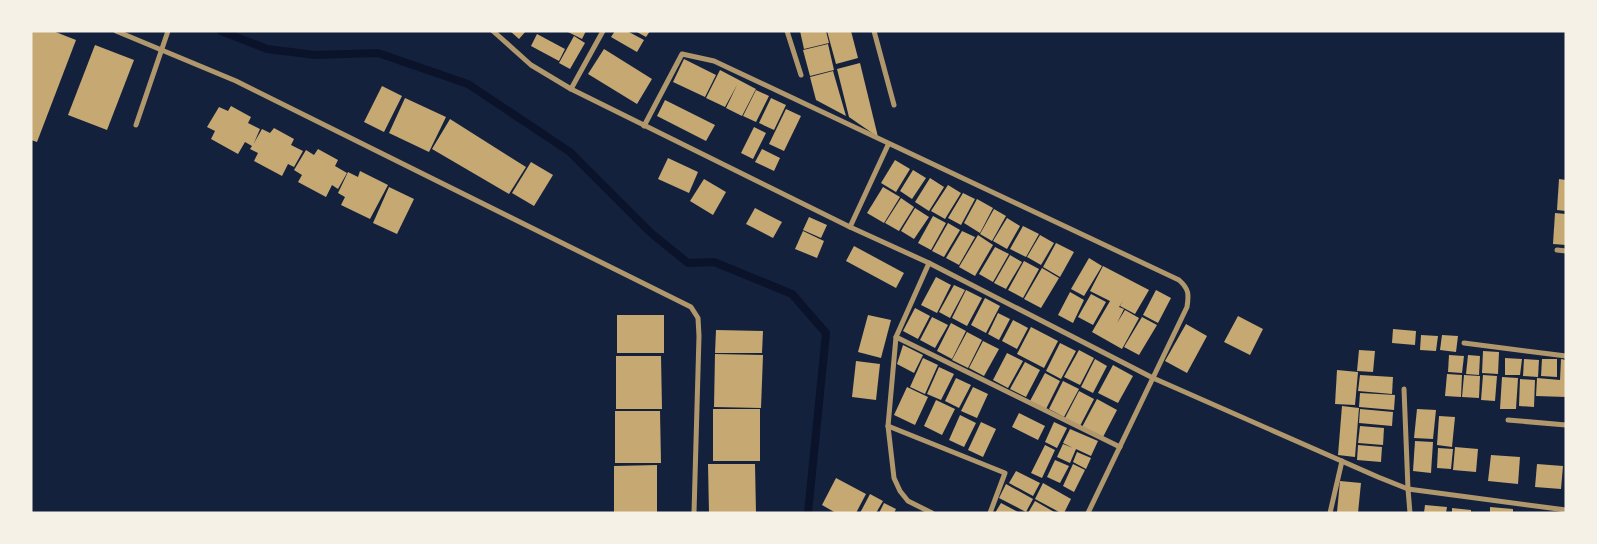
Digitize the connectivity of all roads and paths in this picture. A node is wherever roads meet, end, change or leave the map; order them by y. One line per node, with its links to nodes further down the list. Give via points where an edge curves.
1 (116, 31): 7 (street)
2 (168, 31): 7 (street)
3 (494, 31): 9 (street, via 531,65)
4 (604, 31): 9 (street)
5 (787, 31): 8 (street)
6 (874, 31): 10 (street)
7 (162, 50): 11 (street); 30 (street, via 245,86 691,308 698,318 699,336)
8 (801, 75)
9 (571, 90): 12 (street)
10 (894, 106)
11 (136, 125)
12 (644, 126): 13 (street, via 682,54 714,62); 14 (street)
13 (888, 145): 14 (street); 21 (street, via 1186,286 1186,307)
14 (850, 227): 17 (street)
15 (1557, 250): 16 (street)
16 (1566, 251)
17 (929, 264): 18 (street); 21 (street)
18 (896, 337): 25 (street); 26 (street)
19 (1464, 343): 20 (street)
20 (1566, 356)
21 (1153, 378): 26 (street); 27 (street)
22 (1404, 390): 28 (street)
23 (1508, 420): 24 (street)
24 (1566, 425)
25 (888, 426): 31 (street, via 894,478 900,491 908,501); 32 (street, via 1005,474)
26 (1120, 448): 33 (street)
27 (1342, 462): 28 (street); 34 (street)
28 (1408, 489): 29 (street); 35 (street)
29 (1566, 510)
30 (694, 513)
31 (932, 513)
32 (990, 513)
33 (1088, 513)
34 (1330, 513)
35 (1410, 513)

